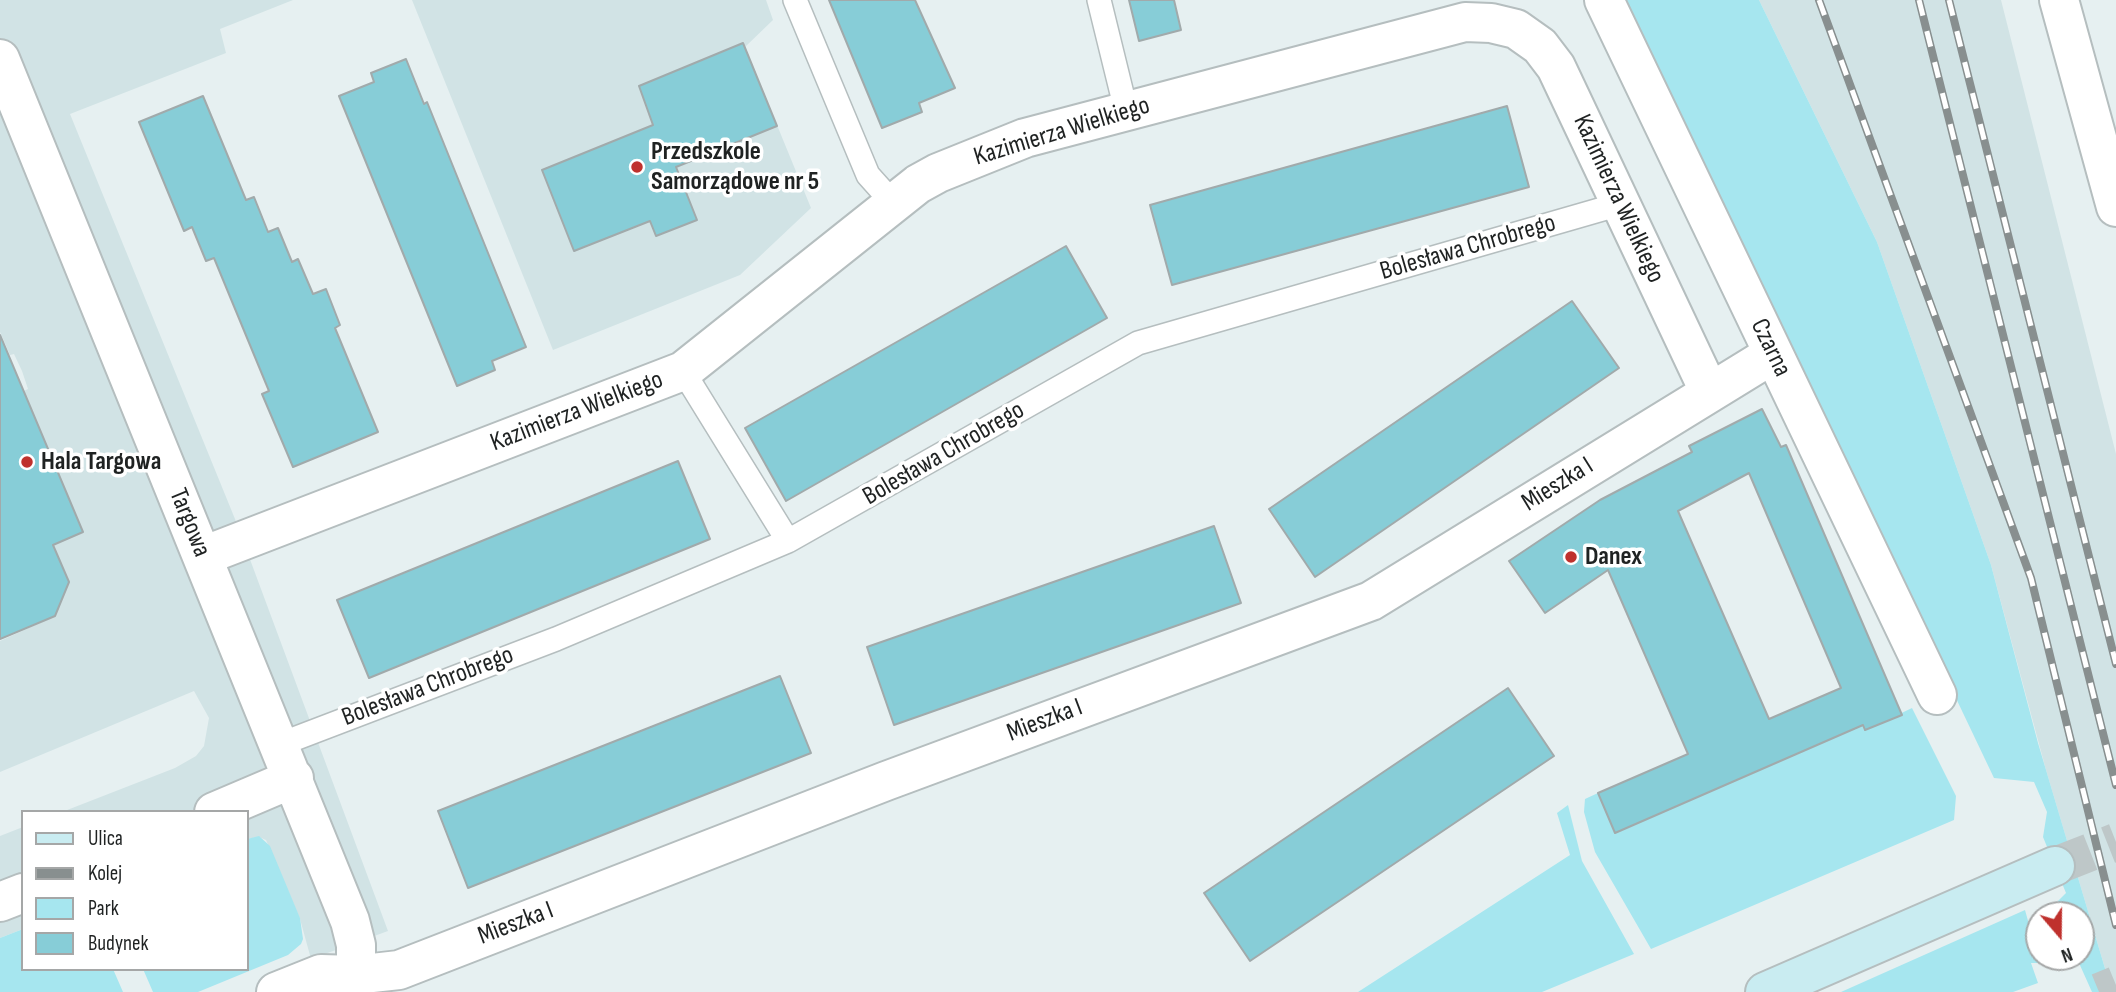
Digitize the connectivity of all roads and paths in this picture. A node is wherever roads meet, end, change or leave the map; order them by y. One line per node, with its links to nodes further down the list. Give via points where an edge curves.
1 (795, 0): 7 (lane, via 868,175)
2 (1099, 0): 6 (lane)
3 (1604, 0): 10 (street, Czarna)
4 (2059, 0): 9 (street)
5 (0, 59): 14 (street, Targowa)
6 (1126, 110): 7 (street, Kazimierza Wielkiego, via 1025,138 950,168 918,184); 8 (street, Kazimierza Wielkiego, via 1465,22 1491,23 1516,29 1540,46 1556,67)
7 (894, 204): 11 (street, Kazimierza Wielkiego)
8 (1620, 204): 12 (street, Kazimierza Wielkiego); 13 (lane, Bolesława Chrobrego, via 1138,343)
9 (2116, 207)
10 (1773, 354): 12 (street, Mieszka I); 15 (street, Czarna)
11 (683, 371): 13 (lane); 14 (street, Kazimierza Wielkiego)
12 (1709, 391): 21 (street, Mieszka I, via 1371,601)
13 (788, 541): 16 (lane, Bolesława Chrobrego, via 556,639)
14 (203, 556): 16 (street, Targowa)
15 (1937, 695)
16 (288, 761): 17 (street, Bolesława Chrobrego); 21 (street, Targowa, via 354,932)
17 (217, 810)
18 (2055, 866): 23 (main road)
19 (21, 893): 20 (street)
20 (0, 902)
21 (355, 984): 22 (street, Mieszka I, via 321,974)
22 (276, 992)
23 (1765, 992)

